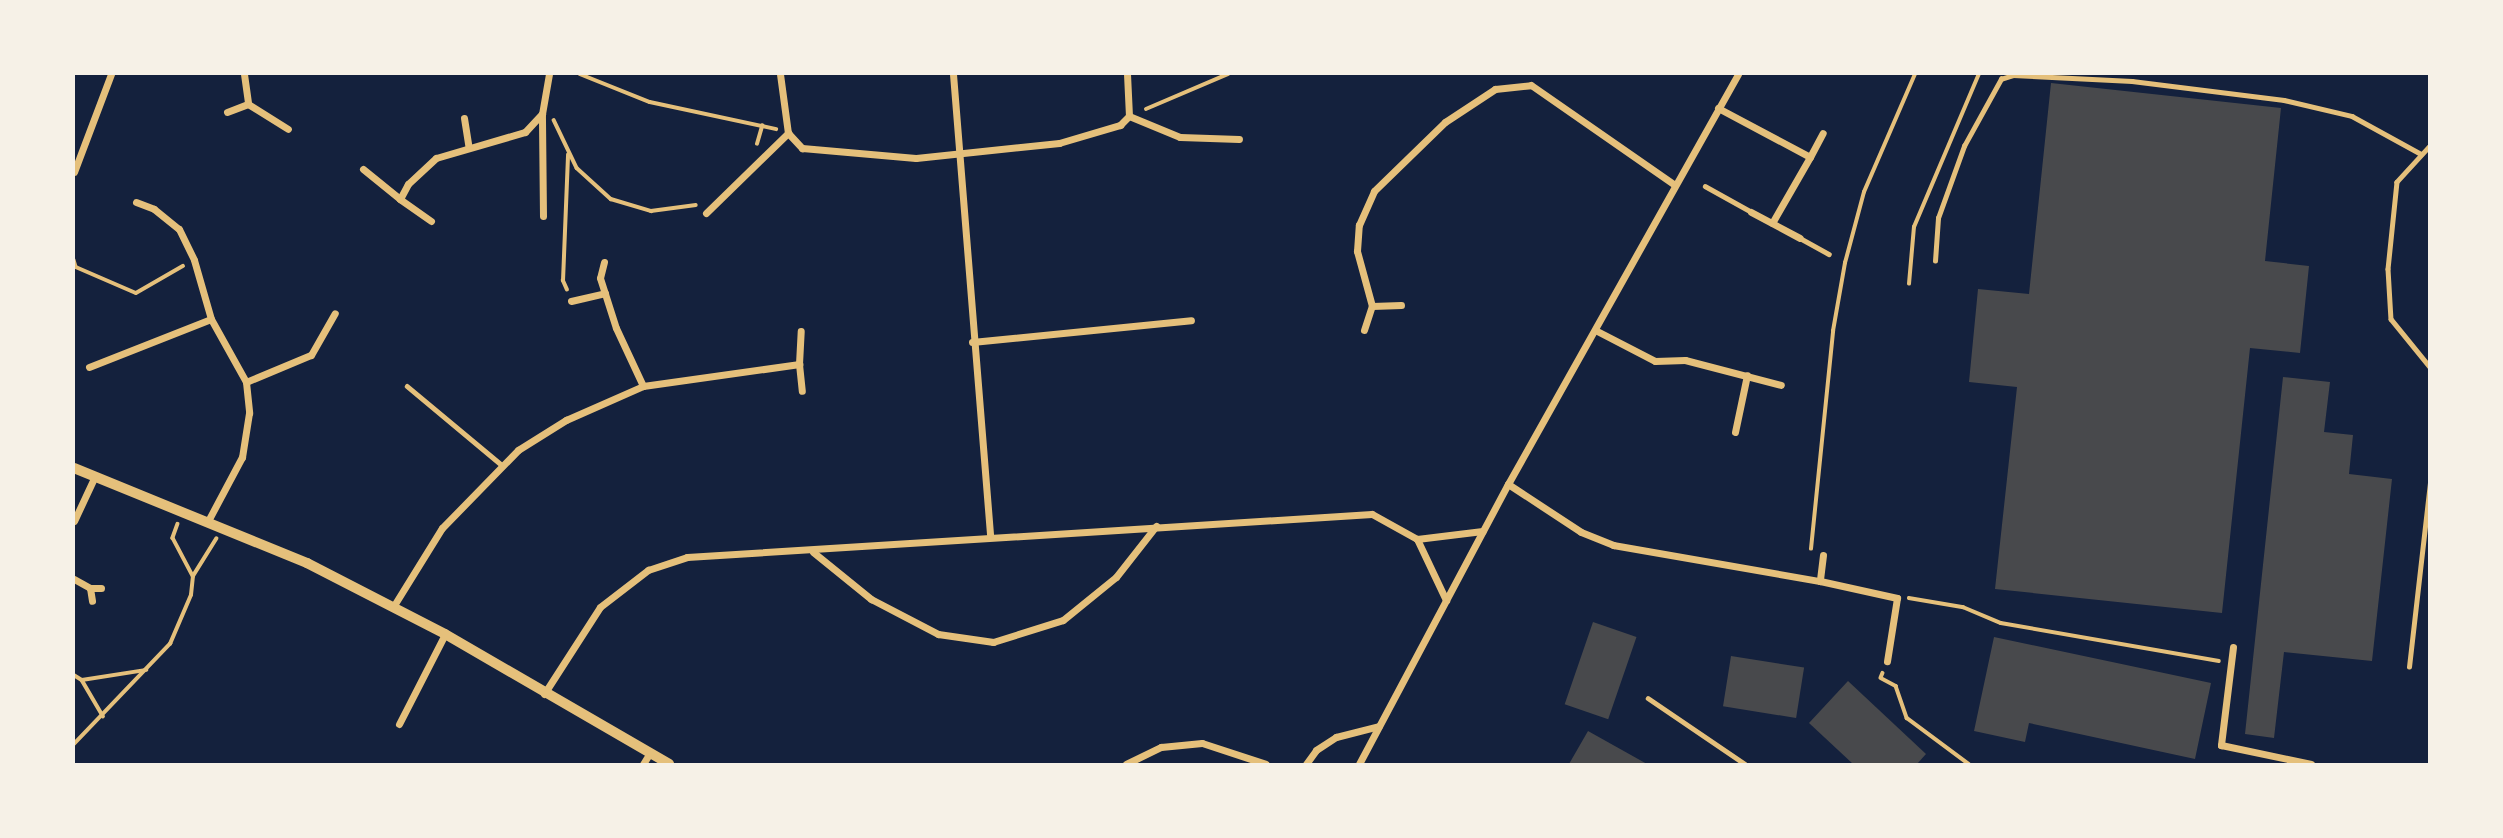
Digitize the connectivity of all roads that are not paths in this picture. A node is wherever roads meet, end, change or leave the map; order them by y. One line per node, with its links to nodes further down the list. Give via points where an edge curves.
1 (111, 74): 24 (street)
2 (244, 74): 8 (street)
3 (549, 74): 11 (street)
4 (780, 74): 15 (street)
5 (953, 74): 21 (street)
6 (1128, 74): 12 (street)
7 (1738, 74): 9 (street)
8 (248, 104): 10 (street); 14 (street)
9 (1718, 108): 22 (street); 25 (street)
10 (227, 112)
11 (542, 114): 19 (street, via 526,132); 31 (street)
12 (1129, 116): 17 (street, via 1180,137); 21 (street, via 1120,125 1059,143)
13 (464, 118): 19 (street)
14 (288, 129)
15 (788, 133): 21 (street, via 802,148 916,158); 30 (street)
16 (1823, 133): 22 (street)
17 (1239, 139)
18 (2430, 146): 20 (lane)
19 (469, 148): 27 (street, via 436,158 408,184)
20 (2421, 154): 36 (lane, via 2352,116 2284,100 2132,81 2013,75 2001,79 1964,146 1938,218); 51 (lane, via 2397,182 2388,269 2391,319)
21 (959, 156): 48 (street)
22 (1810, 157): 33 (street)
23 (363, 169): 27 (street)
24 (74, 172)
25 (1675, 185): 40 (street, via 1531,85 1496,89 1445,122 1374,191 1359,225 1357,251); 47 (street)
26 (1705, 186): 29 (lane)
27 (400, 199): 32 (street)
28 (136, 202): 43 (street, via 154,209 179,229 194,260)
29 (1751, 212): 33 (street)
30 (706, 213)
31 (543, 216)
32 (431, 221)
33 (1772, 223): 34 (street)
34 (1800, 239): 35 (lane)
35 (1829, 254)
36 (1935, 261)
37 (604, 262): 38 (street, via 600,278)
38 (605, 292): 39 (street); 56 (street)
39 (571, 301)
40 (1372, 306): 41 (street); 45 (street)
41 (1401, 306)
42 (335, 313): 53 (street, via 311,355 289,368)
43 (211, 319): 50 (street); 53 (street)
44 (1191, 320): 48 (street)
45 (1364, 330)
46 (801, 331): 49 (street)
47 (1597, 331): 52 (street, via 1655,361 1685,360); 63 (street)
48 (972, 342): 68 (street)
49 (799, 364): 56 (street); 57 (street)
50 (89, 367)
51 (2430, 367)
52 (1747, 374): 54 (street); 58 (street)
53 (246, 382): 65 (street, via 249,413 242,457)
54 (1781, 385)
55 (407, 386): 59 (lane)
56 (643, 386): 59 (street, via 566,420)
57 (802, 391)
58 (1735, 432)
59 (503, 466): 78 (street, via 442,528)
60 (74, 468): 61 (street)
61 (95, 476): 64 (street); 65 (street)
62 (2430, 482): 82 (lane)
63 (1508, 484): 67 (street); 73 (street, via 1581,532 1613,545)
64 (74, 521)
65 (208, 521): 78 (street, via 307,563)
66 (1156, 526): 68 (street); 69 (street, via 1372,514); 70 (street, via 1116,577 1063,620 993,642 938,634 871,599)
67 (1483, 531): 69 (street); 76 (street)
68 (990, 535): 70 (street)
69 (1418, 539): 76 (street)
70 (812, 551): 83 (street, via 687,557 648,570 600,607)
71 (1823, 555): 73 (street)
72 (74, 579): 74 (street)
73 (1819, 581): 81 (street, via 1897,598)
74 (90, 588): 75 (street); 77 (street)
75 (101, 588)
76 (1446, 600): 86 (street)
77 (92, 601)
78 (393, 607): 79 (street)
79 (445, 634): 83 (street); 85 (street)
80 (2233, 648): 95 (street, via 2221,745)
81 (1887, 661)
82 (2409, 667)
83 (544, 694): 87 (street)
84 (1648, 698): 94 (lane)
85 (399, 724)
86 (1379, 726): 88 (street); 93 (street, via 1336,737 1316,750)
87 (650, 753): 89 (street); 90 (street)
88 (1359, 764)
89 (643, 765)
90 (669, 765)
91 (1126, 765): 92 (street, via 1161,747 1202,743)
92 (1266, 765)
93 (1306, 765)
94 (1745, 765)
95 (2311, 765)

